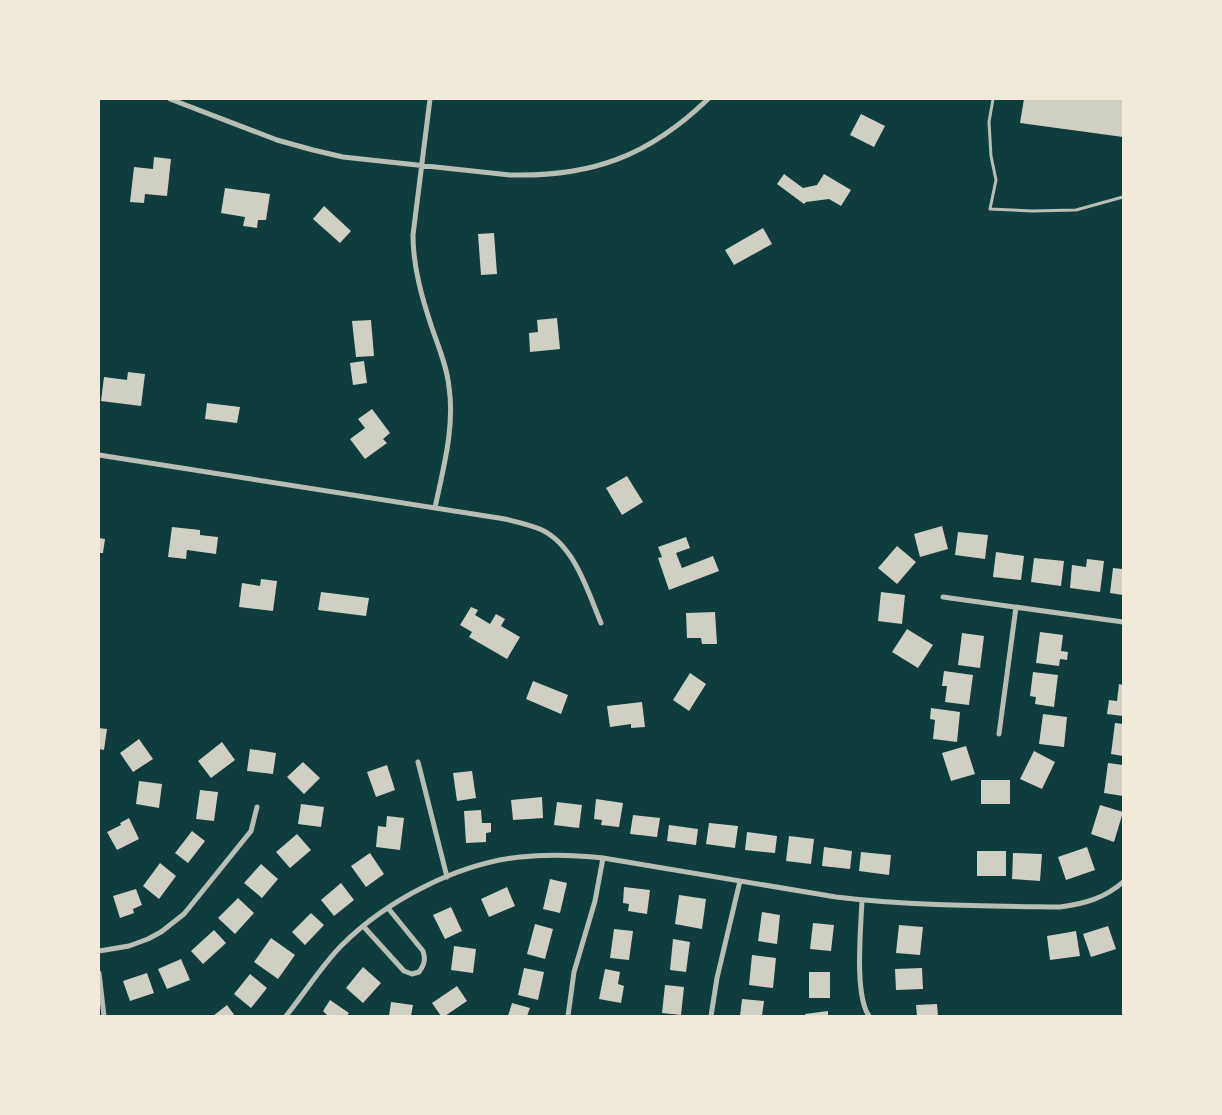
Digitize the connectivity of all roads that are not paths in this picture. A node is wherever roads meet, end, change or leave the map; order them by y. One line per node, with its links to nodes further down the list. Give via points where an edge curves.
1 (170, 99): 5 (street, via 293,145 343,156)
2 (430, 99): 5 (street)
3 (708, 99): 5 (street, via 686,120 641,150 562,174 510,175)
4 (993, 99): 6 (lane, via 989,122 996,180 990,209 1076,210)
5 (422, 165): 8 (street, via 413,258 442,355 451,406)
6 (1123, 197)
7 (99, 455): 8 (street)
8 (436, 508): 12 (street, via 505,519 542,530 556,540 570,557)
9 (943, 597): 10 (street)
10 (1016, 607): 11 (street); 13 (street)
11 (1123, 622)
12 (601, 624)
13 (999, 734)
14 (418, 762): 17 (street)
15 (257, 808): 23 (street, via 250,831 184,914 148,939)
16 (603, 858): 17 (street, via 518,857); 18 (street); 27 (street, via 595,900 574,972)
17 (447, 876): 21 (street)
18 (740, 881): 20 (street); 28 (street)
19 (1123, 882): 20 (street, via 1101,897 1060,907)
20 (862, 900): 29 (street, via 861,993)
21 (388, 908): 22 (street); 22 (street, via 425,957 419,972 404,971)
22 (364, 926): 26 (street, via 326,963)
23 (99, 951)
24 (99, 972): 25 (street)
25 (104, 1016)
26 (286, 1016)
27 (568, 1016)
28 (711, 1016)
29 (869, 1016)

